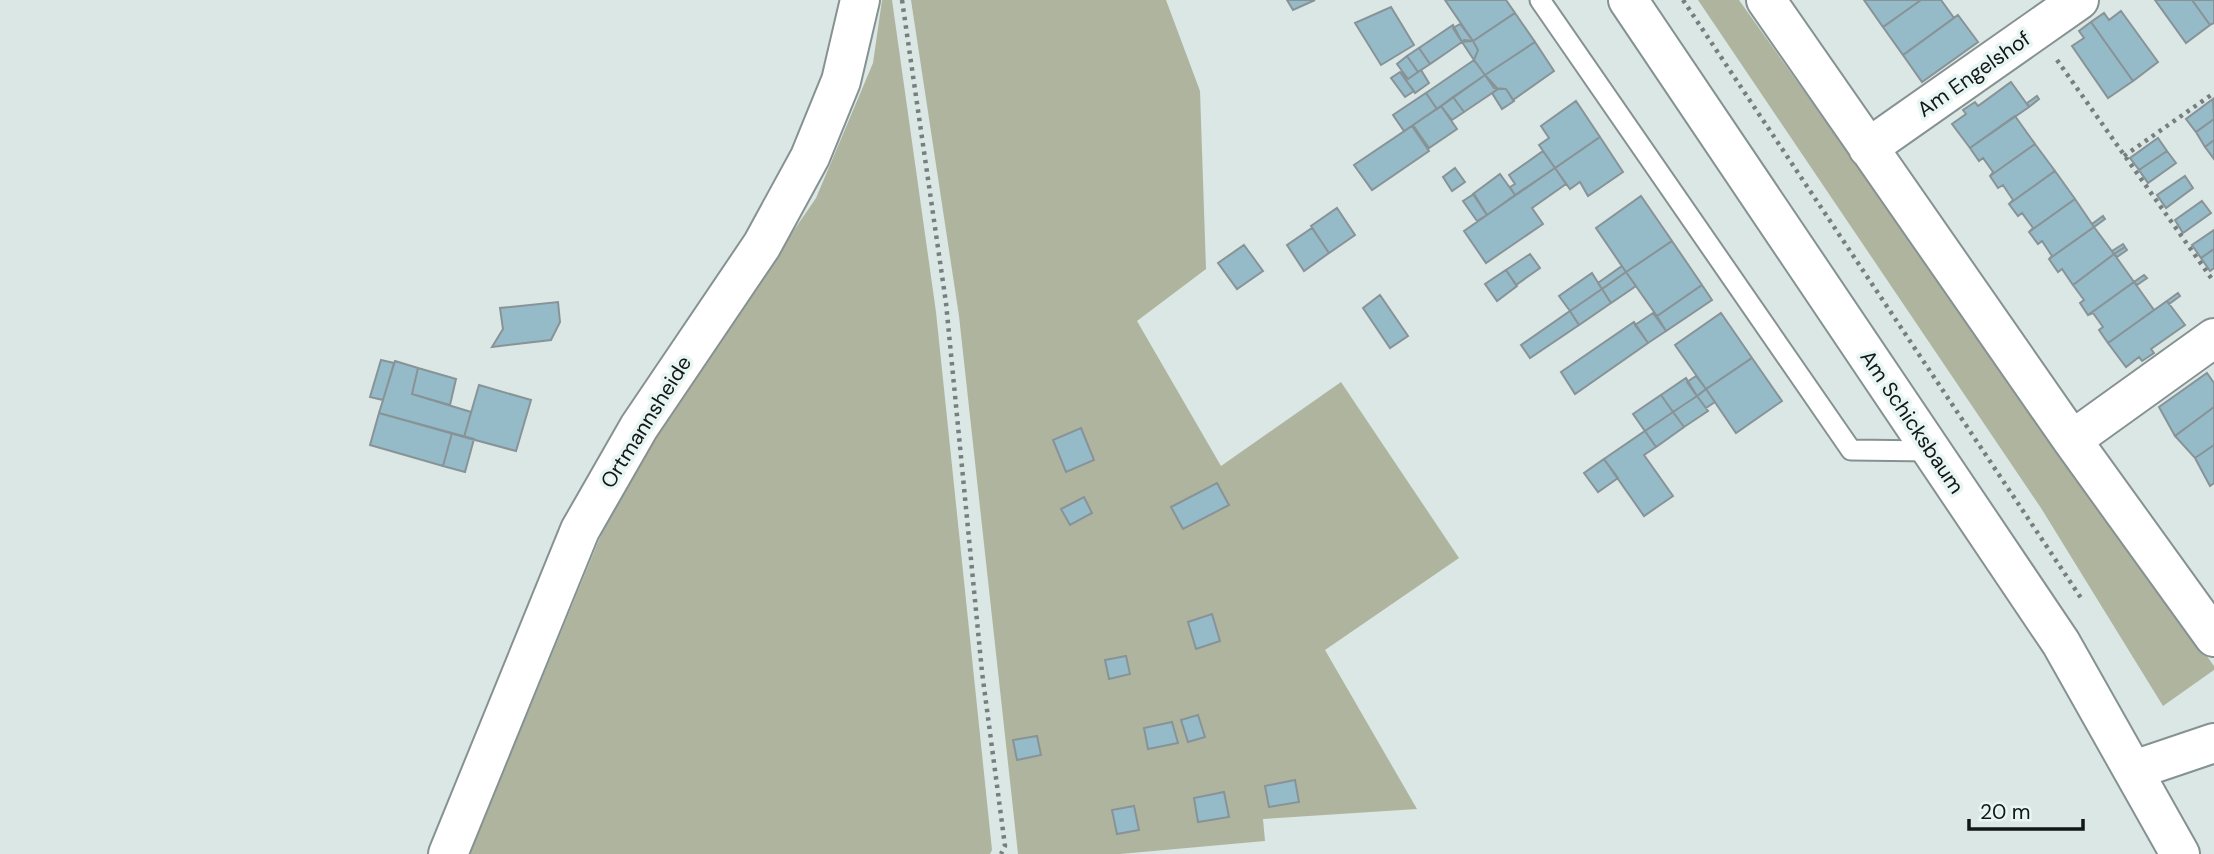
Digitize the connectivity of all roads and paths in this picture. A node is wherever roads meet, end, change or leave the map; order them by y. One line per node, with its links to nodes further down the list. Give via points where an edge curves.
1 (860, 0): 18 (street, Ortmannsheide, via 841,80 810,157 762,245 639,427 580,530)
2 (902, 0): 19 (path, via 946,303 982,672 1005,846)
3 (1539, 0): 14 (lane, via 1851,450)
4 (1628, 0): 14 (street, Am Schicksbaum)
5 (1766, 0): 9 (street)
6 (2079, 0): 7 (street, Am Engelshof)
7 (2036, 30): 9 (street, Am Engelshof); 10 (path)
8 (2214, 93): 10 (path)
9 (1868, 148): 13 (street)
10 (2124, 156): 11 (path)
11 (2214, 282)
12 (2214, 338): 13 (street)
13 (2072, 440): 15 (street)
14 (1932, 451): 17 (street, Am Schicksbaum, via 2061,643)
15 (2214, 637)
16 (2214, 743): 17 (street)
17 (2134, 769): 20 (street, Am Schicksbaum)
18 (448, 854)
19 (1001, 854)
20 (2180, 854)

